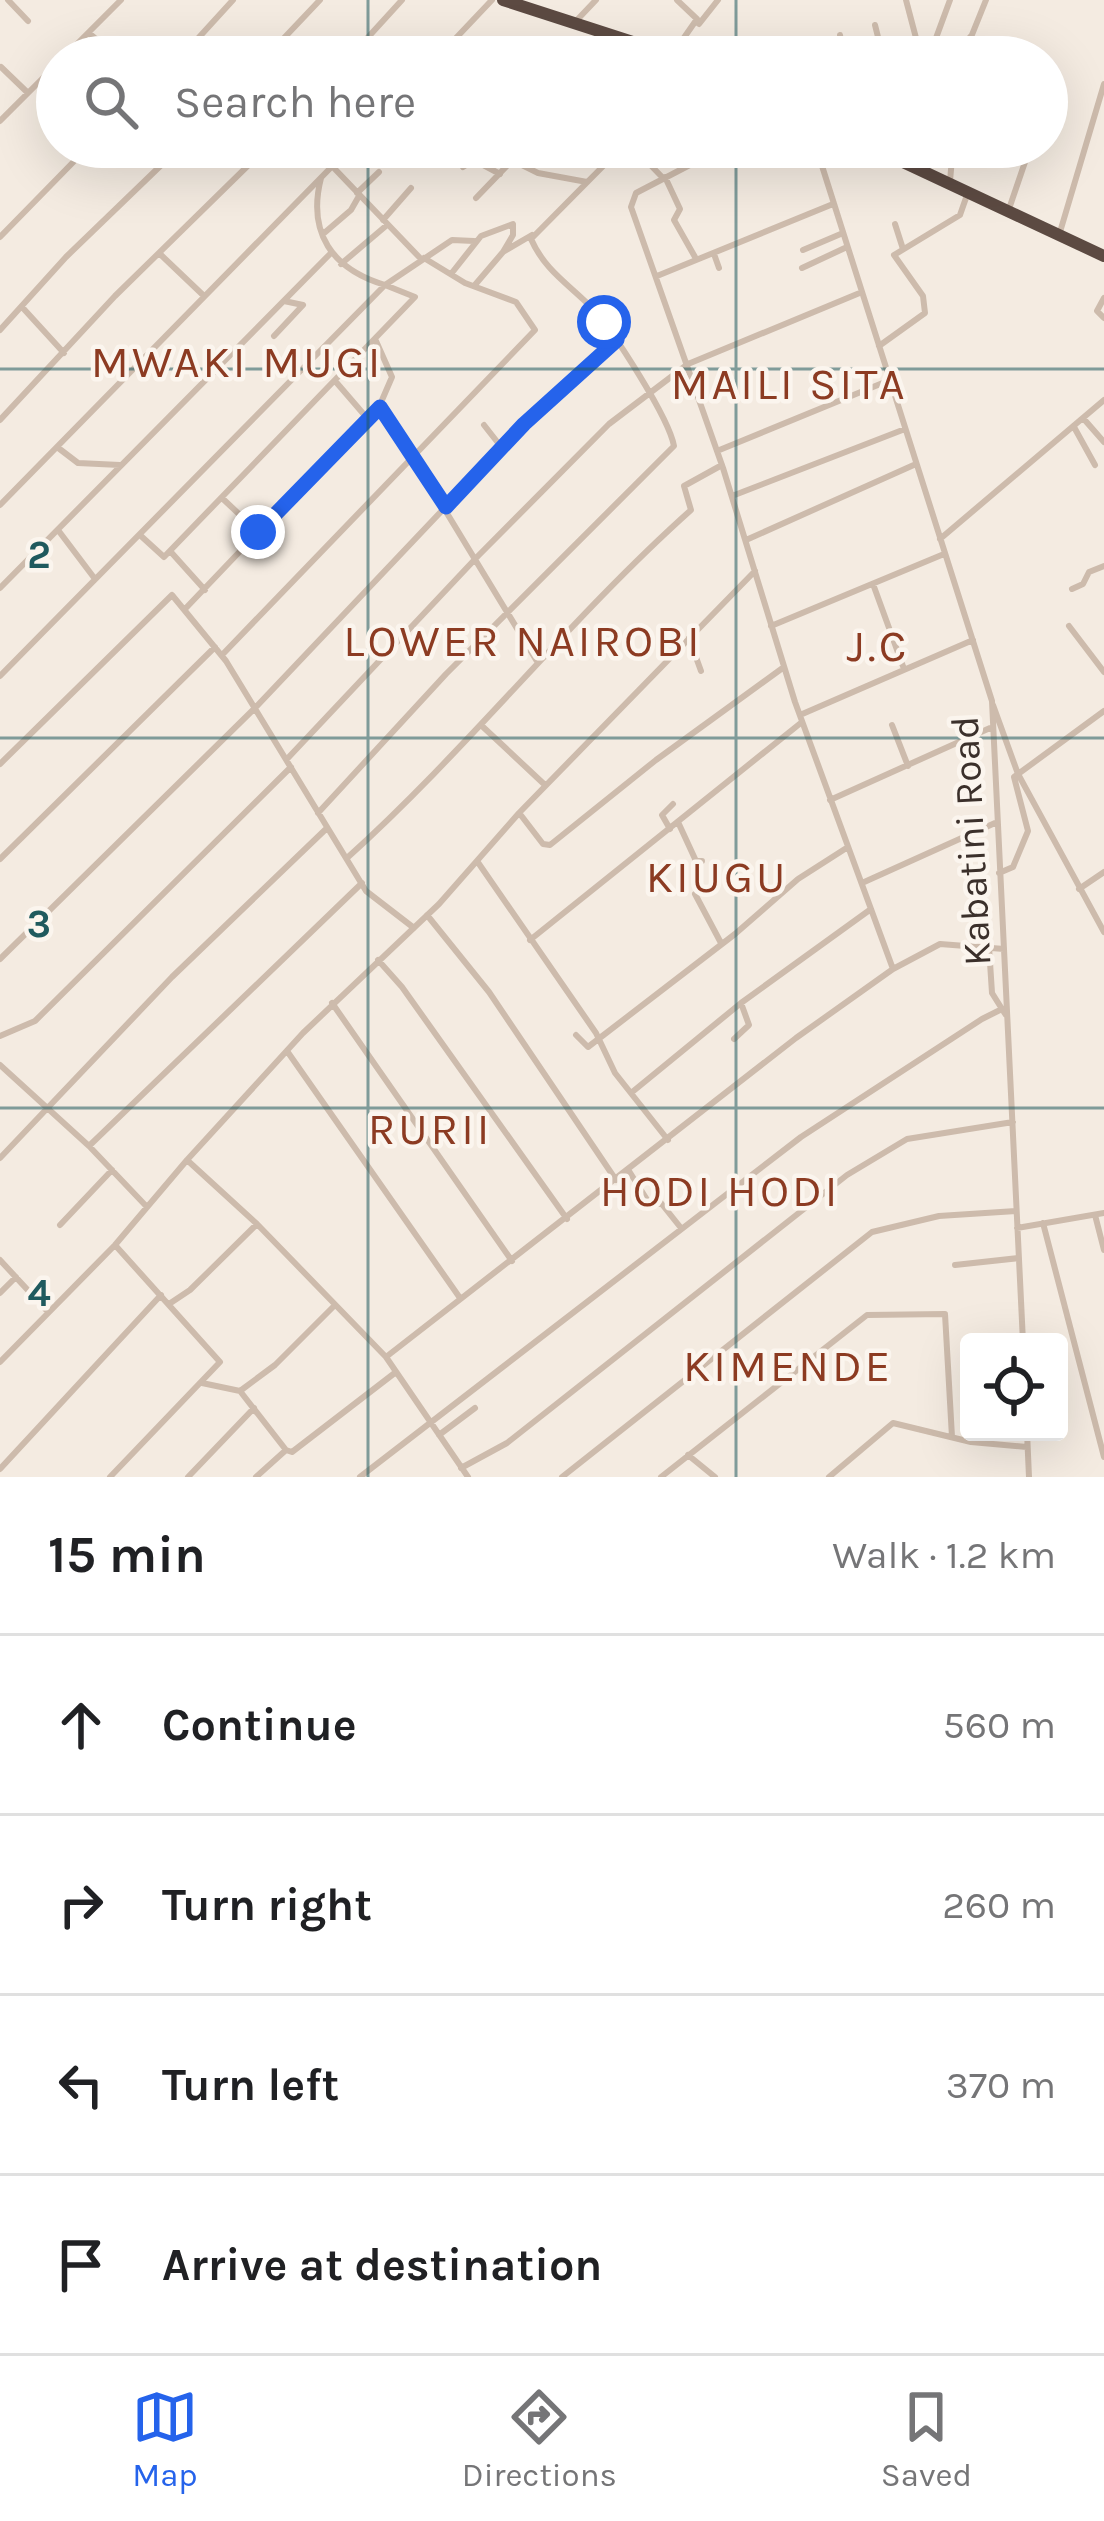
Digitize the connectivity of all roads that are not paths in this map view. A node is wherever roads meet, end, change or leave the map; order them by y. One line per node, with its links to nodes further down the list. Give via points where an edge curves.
1 (8, 0): 15 (street)
2 (121, 0): 18 (street)
3 (233, 0): 21 (street)
4 (320, 0): 22 (street)
5 (402, 0): 23 (street)
6 (492, 0): 24 (street)
7 (596, 0): 16 (street)
8 (677, 0): 26 (street, via 697,19)
9 (718, 0): 27 (street)
10 (906, 0): 29 (street)
11 (950, 0): 30 (street)
12 (969, 0): 14 (street)
13 (513, 1): 16 (highway)
14 (985, 3): 31 (street)
15 (28, 21)
16 (575, 23): 25 (highway)
17 (875, 25): 28 (street)
18 (89, 33): 19 (street); 20 (street)
19 (86, 36)
20 (92, 36)
21 (200, 36)
22 (286, 36)
23 (369, 36)
24 (457, 36)
25 (622, 36)
26 (687, 36)
27 (690, 36)
28 (878, 36)
29 (918, 36)
30 (934, 36)
31 (970, 36)
32 (1, 67): 35 (street)
33 (1104, 84): 69 (street)
34 (36, 85): 35 (street)
35 (28, 93): 36 (street)
36 (0, 121)
37 (67, 168): 70 (street)
38 (158, 168): 93 (street)
39 (246, 168): 76 (street)
40 (330, 168): 54 (street)
41 (334, 168): 60 (street)
42 (489, 168): 53 (street)
43 (506, 168): 53 (street)
44 (528, 168): 56 (street)
45 (601, 168): 56 (street)
46 (654, 168): 55 (street)
47 (682, 168): 55 (street)
48 (822, 168): 62 (street, Kabatini Road)
49 (915, 168): 57 (highway)
50 (952, 168): 57 (street)
51 (1023, 168): 63 (street)
52 (379, 172): 60 (street)
53 (500, 174): 61 (street)
54 (322, 175): 67 (street, via 314,205); 90 (street)
55 (664, 178): 81 (street, via 680,209 674,220); 86 (street, via 630,201)
56 (587, 182): 68 (street)
57 (950, 185): 59 (highway)
58 (411, 188): 64 (street)
59 (968, 194): 63 (highway); 74 (street, via 960,215)
60 (358, 195): 64 (street); 67 (street)
61 (476, 198)
62 (833, 204): 66 (street, Kabatini Road); 78 (street)
63 (1007, 212): 69 (highway)
64 (385, 223): 80 (street); 82 (street)
65 (895, 224): 74 (street)
66 (843, 233): 72 (street, Kabatini Road); 75 (street)
67 (323, 234): 77 (street)
68 (532, 235): 73 (street); 97 (street, via 551,272)
69 (1060, 236): 79 (highway)
70 (0, 237)
71 (474, 241): 73 (street, via 509,223); 80 (street, via 454,239); 85 (street)
72 (848, 247): 84 (street); 89 (street, Kabatini Road)
73 (508, 248): 88 (street)
74 (903, 249): 99 (street, via 894,257 923,296 925,313)
75 (803, 250)
76 (160, 254): 90 (street); 100 (street)
77 (330, 254): 82 (street); 92 (street)
78 (714, 254): 81 (street); 83 (street)
79 (1104, 256)
80 (423, 259): 85 (street); 87 (street)
81 (696, 259): 86 (street)
82 (341, 264): 87 (street)
83 (719, 268)
84 (802, 268)
85 (451, 274): 88 (street)
86 (657, 276): 101 (street)
87 (385, 285): 98 (street, via 416,298); 130 (street)
88 (474, 286): 117 (street, via 516,302 536,330)
89 (862, 292): 99 (street, Kabatini Road); 101 (street)
90 (203, 295): 114 (street)
91 (1104, 298): 94 (street, via 1097,311)
92 (284, 301): 96 (street, via 303,305); 119 (street)
93 (22, 307): 95 (street); 100 (street)
94 (1104, 318)
95 (0, 330)
96 (274, 336)
97 (617, 340): 104 (street); 115 (street)
98 (376, 341): 103 (street); 106 (street, via 392,377)
99 (879, 346): 102 (street, Kabatini Road)
100 (64, 352): 109 (street)
101 (688, 364): 104 (street); 116 (street)
102 (890, 380): 112 (street, Kabatini Road); 116 (street)
103 (336, 382): 107 (street); 125 (street)
104 (648, 393): 135 (street); 144 (street, via 674,446)
105 (1104, 400): 108 (street)
106 (380, 407): 107 (street); 117 (street)
107 (367, 418): 129 (street)
108 (1083, 418): 111 (street); 113 (street)
109 (0, 420)
110 (484, 425): 115 (street)
111 (1074, 427): 121 (street); 131 (street)
112 (905, 430): 118 (street, Kabatini Road); 124 (street)
113 (1104, 442)
114 (57, 447): 119 (street, via 81,464); 123 (street)
115 (502, 448): 127 (street)
116 (717, 451): 120 (street)
117 (411, 458): 127 (street); 150 (street)
118 (916, 464): 131 (street, Kabatini Road); 132 (street)
119 (121, 465): 128 (street)
120 (722, 465): 124 (street); 151 (street, via 684,486 691,511)
121 (1095, 465)
122 (0, 482): 123 (street)
123 (11, 493): 126 (street)
124 (732, 496): 132 (street)
125 (222, 498): 129 (street); 133 (street)
126 (0, 505)
127 (446, 507): 135 (street); 158 (street)
128 (58, 530): 138 (street); 140 (street)
129 (258, 532): 142 (street)
130 (141, 536): 133 (street, via 161,556); 138 (street)
131 (940, 539): 134 (street, Kabatini Road)
132 (746, 541): 137 (street)
133 (170, 551): 142 (street)
134 (945, 554): 139 (street); 148 (street, Kabatini Road)
135 (474, 560): 144 (street); 164 (street)
136 (1104, 566): 141 (street)
137 (755, 571): 145 (street); 147 (street)
138 (95, 579): 156 (street)
139 (872, 584): 145 (street); 153 (street)
140 (0, 588)
141 (1072, 589)
142 (206, 590): 143 (street)
143 (185, 609): 149 (street); 165 (street, via 167,596)
144 (508, 612): 151 (street); 171 (street)
145 (770, 626): 152 (street)
146 (1070, 626): 155 (street)
147 (689, 638): 154 (street); 168 (street)
148 (973, 640): 153 (street); 157 (street, Kabatini Road)
149 (215, 646): 150 (street); 179 (street)
150 (222, 655): 158 (street)
151 (538, 663): 162 (street)
152 (784, 668): 160 (street); 172 (street, via 550,844)
153 (904, 669): 160 (street)
154 (701, 671)
155 (1104, 672)
156 (0, 676)
157 (992, 701): 163 (street, Kabatini Road); 167 (street)
158 (256, 707): 164 (street); 197 (street)
159 (1104, 711): 167 (street)
160 (801, 719): 169 (street); 173 (street)
161 (892, 724): 166 (street)
162 (482, 726): 168 (street); 178 (street)
163 (991, 728): 166 (street); 174 (street, Kabatini Road)
164 (289, 763): 171 (street); 205 (street, via 35,1021)
165 (0, 764)
166 (908, 766): 169 (street)
167 (1018, 774): 183 (street, via 1028,837 1013,866); 186 (street)
168 (546, 786): 172 (street)
169 (830, 800): 177 (street)
170 (673, 804): 176 (street, via 662,815)
171 (318, 813): 175 (street)
172 (519, 813): 180 (street)
173 (678, 822): 176 (street); 181 (street)
174 (996, 823): 183 (street, Kabatini Road); 184 (street)
175 (327, 828): 178 (street); 211 (street)
176 (670, 829): 193 (street)
177 (848, 847): 184 (street); 194 (street)
178 (347, 858): 185 (street)
179 (0, 859)
180 (477, 861): 189 (street); 193 (street)
181 (702, 861)
182 (1104, 872): 186 (street)
183 (999, 873): 196 (street, Kabatini Road)
184 (862, 883): 188 (street)
185 (362, 884): 191 (street); 214 (street)
186 (1079, 889): 190 (street)
187 (695, 894): 194 (street)
188 (871, 909): 199 (street); 201 (street)
189 (427, 915): 191 (street); 219 (street)
190 (1101, 918): 192 (street)
191 (414, 928): 198 (street)
192 (1104, 932)
193 (530, 940): 206 (street)
194 (721, 943): 206 (street)
195 (989, 947): 196 (street); 199 (street, via 936,945); 202 (street, via 993,999)
196 (1004, 949): 203 (street, Kabatini Road)
197 (0, 959)
198 (378, 960): 200 (street); 223 (street)
199 (893, 970): 213 (street)
200 (332, 1003): 208 (street); 233 (street)
201 (741, 1003): 207 (street, via 749,1027); 210 (street)
202 (1002, 1009): 203 (street); 227 (street, via 801,1137)
203 (1008, 1018): 212 (street, Kabatini Road)
204 (576, 1035): 206 (street, via 586,1048)
205 (0, 1036)
206 (598, 1039): 210 (street)
207 (734, 1039)
208 (287, 1051): 216 (street); 238 (street)
209 (0, 1065): 211 (street)
210 (630, 1094): 213 (street)
211 (47, 1108): 214 (street); 215 (street)
212 (1013, 1122): 221 (street, Kabatini Road); 259 (street, via 907,1139 847,1175)
213 (668, 1140): 218 (street)
214 (89, 1147): 217 (street)
215 (0, 1159)
216 (187, 1160): 220 (street); 225 (street)
217 (112, 1170): 220 (street); 226 (street)
218 (629, 1171): 219 (street); 227 (street, via 651,1206 661,1203)
219 (616, 1180): 223 (street)
220 (147, 1207): 229 (street)
221 (1016, 1211): 228 (street, Kabatini Road); 264 (street, via 939,1216 872,1232)
222 (1100, 1214): 224 (street); 230 (street)
223 (567, 1219): 233 (street)
224 (1043, 1222): 228 (street); 257 (street)
225 (257, 1224): 239 (street); 240 (street)
226 (61, 1225)
227 (681, 1228): 250 (street)
228 (1017, 1228): 231 (street, Kabatini Road)
229 (115, 1245): 237 (street); 241 (street)
230 (1104, 1250)
231 (1019, 1258): 234 (street); 242 (street, Kabatini Road)
232 (0, 1260): 235 (street)
233 (512, 1262): 238 (street)
234 (956, 1265)
235 (16, 1277): 236 (street); 241 (street)
236 (0, 1293)
237 (161, 1295): 239 (street); 258 (street)
238 (461, 1299): 243 (street)
239 (170, 1304): 246 (street, via 220,1362)
240 (335, 1305): 243 (street); 247 (street)
241 (48, 1312): 244 (street)
242 (1023, 1333)
243 (386, 1358): 245 (street)
244 (0, 1362)
245 (395, 1372): 250 (street); 255 (street)
246 (201, 1383): 247 (street); 260 (street)
247 (240, 1390): 248 (street)
248 (254, 1408): 255 (street); 261 (street)
249 (475, 1408): 251 (street)
250 (433, 1423): 251 (street); 263 (street)
251 (439, 1435): 259 (street)
252 (952, 1437): 254 (street); 256 (street, via 945,1315 874,1314); 267 (street, via 893,1423)
253 (1027, 1441): 254 (street)
254 (1027, 1447): 268 (street)
255 (286, 1450): 262 (street)
256 (688, 1455): 265 (street); 266 (street)
257 (1104, 1457)
258 (0, 1469)
259 (463, 1474)
260 (110, 1477)
261 (188, 1477)
262 (256, 1477)
263 (360, 1477)
264 (562, 1477)
265 (662, 1477)
266 (716, 1477)
267 (829, 1477)
268 (1029, 1477)

